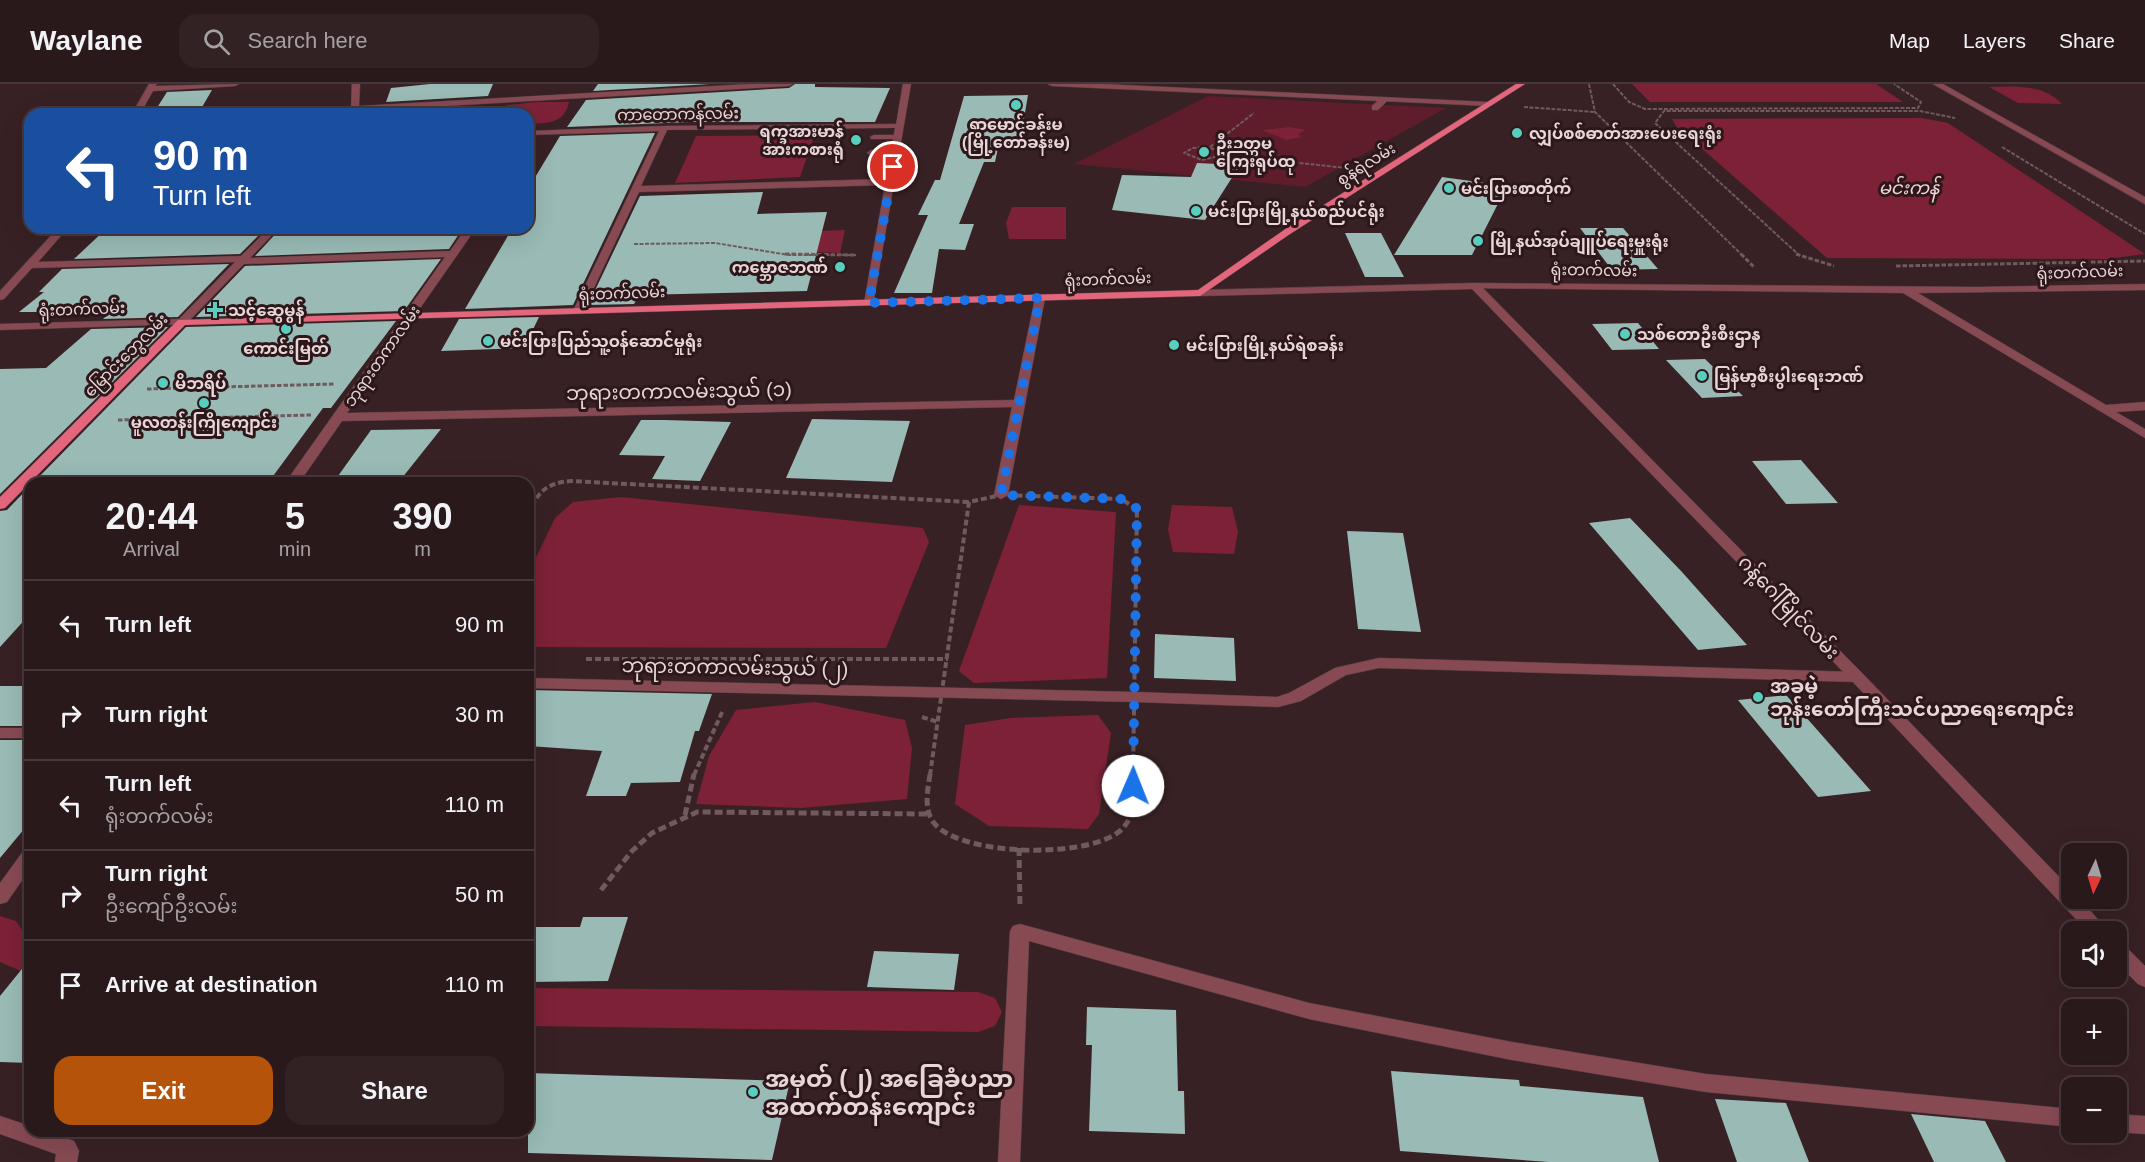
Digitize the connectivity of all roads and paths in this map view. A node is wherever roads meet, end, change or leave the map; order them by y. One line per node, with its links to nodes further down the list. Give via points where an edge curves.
1 (235, 84): 11 (street)
2 (356, 84): 16 (street)
3 (789, 84): 17 (street)
4 (908, 84): 21 (street)
5 (1053, 84): 12 (street)
6 (1521, 84): 14 (main road, စွန်ရဲလမ်း)
7 (1588, 84): 19 (path)
8 (1613, 84): 9 (path, via 1629,102 1645,109 1918,108 1921,102)
9 (1894, 84)
10 (1937, 84): 34 (street)
11 (152, 86): 15 (street)
12 (1278, 94): 13 (street); 27 (path)
13 (1385, 99): 14 (street); 18 (street)
14 (1488, 105): 19 (path); 31 (main road, စွန်ရဲလမ်း)
15 (139, 108)
16 (355, 108)
17 (403, 108)
18 (1375, 108)
19 (1595, 112): 49 (path)
20 (1956, 118): 46 (path, via 1920,111 1664,111 1655,123 1797,255)
21 (900, 126): 22 (street, ကာတောကန်လမ်း); 25 (street)
22 (664, 128): 23 (street, ကာတောကန်လမ်း); 33 (street)
23 (534, 135)
24 (874, 137): 25 (street)
25 (898, 137): 28 (street)
26 (1996, 143): 38 (path)
27 (1210, 147): 30 (path, via 1221,150); 30 (path, via 1184,153 1198,159)
28 (896, 152): 29 (street); 32 (street)
29 (871, 153)
30 (1223, 155): 31 (path)
31 (1382, 172): 51 (main road, စွန်ရဲလမ်း)
32 (891, 182): 33 (street); 41 (street)
33 (635, 189): 39 (street)
34 (2145, 201)
35 (58, 234): 44 (street)
36 (268, 234): 42 (street, မြောင်းဘွေလမ်း)
37 (467, 234): 40 (street, ဘုရားတကာလမ်း)
38 (2145, 234)
39 (609, 245): 41 (path, via 715,243 789,255); 55 (street)
40 (453, 254): 42 (street); 56 (street, ဘုရားတကာလမ်း)
41 (878, 255): 54 (street)
42 (243, 260): 44 (street); 57 (street, မြောင်းဘွေလမ်း)
43 (2145, 261): 45 (path)
44 (30, 264): 52 (street)
45 (1885, 266)
46 (1838, 267)
47 (1475, 286): 49 (street, ရုံးတက်လမ်း); 51 (street, ရုံးတက်လမ်း); 76 (street, ဂန့်ဂေါ်မြိုင်လမ်း)
48 (2145, 287): 50 (street, ရုံးတက်လမ်း)
49 (1776, 289): 50 (street, ရုံးတက်လမ်း)
50 (1905, 290): 63 (street)
51 (1200, 293): 53 (main road, ရုံးတက်လမ်း)
52 (0, 297)
53 (1040, 298): 54 (main road, ရုံးတက်လမ်း); 61 (street)
54 (869, 303): 55 (main road, ရုံးတက်လမ်း)
55 (578, 311): 56 (main road, ရုံးတက်လမ်း)
56 (410, 316): 57 (main road, ရုံးတက်လမ်း); 59 (street, ဘုရားတကာလမ်း)
57 (182, 322): 58 (street, ရုံးတက်လမ်း); 60 (main road, မြောင်းဘွေလမ်း)
58 (0, 327)
59 (362, 383): 60 (path); 64 (street, ဘုရားတကာလမ်း)
60 (115, 390): 65 (main road, မြောင်းဘွေလမ်း)
61 (1020, 403): 64 (street, ဘုရားတကာလမ်းသွယ် (၁)); 70 (street)
62 (2145, 406): 63 (street)
63 (2103, 409): 66 (street)
64 (339, 416): 65 (path); 68 (street, ဘုရားတကာလမ်း)
65 (84, 420): 67 (main road, မြောင်းဘွေလမ်း)
66 (2145, 434)
67 (28, 477)
68 (296, 477)
69 (24, 481): 73 (main road, မြောင်းဘွေလမ်း)
70 (1001, 495): 72 (path); 79 (path, via 1122,499 1137,509)
71 (534, 501): 72 (path, via 546,484 572,481)
72 (969, 502): 75 (path)
73 (0, 505)
74 (580, 659): 75 (path)
75 (948, 659): 78 (path)
76 (1857, 677): 79 (street, ဘုရားတကာလမ်းသွယ် (၂), via 1379,663 1341,672 1278,702); 89 (street, ဂန့်ဂေါ်မြိုင်လမ်း)
77 (534, 683): 78 (street, ဘုရားတကာလမ်းသွယ် (၂))
78 (942, 694): 79 (street, ဘုရားတကာလမ်းသွယ် (၂)); 83 (path, via 927,796)
79 (1136, 697): 85 (path, via 1133,809 1129,823 1104,841 1087,846)
80 (726, 705): 84 (path, via 696,767)
81 (0, 733): 82 (street)
82 (24, 733)
83 (929, 814): 84 (path, via 697,812); 85 (path, via 951,836)
84 (685, 816): 87 (path, via 644,836)
85 (1019, 848): 90 (path)
86 (24, 863): 88 (street)
87 (601, 890)
88 (3, 892)
89 (2090, 921)
90 (1020, 931): 93 (street, via 1309,1011 1512,1051 1706,1083); 100 (street)
91 (2127, 960): 92 (street)
92 (2145, 979)
93 (2061, 1117)
94 (2127, 1124): 96 (street)
95 (0, 1125): 97 (street)
96 (2145, 1125)
97 (24, 1133)
98 (34, 1137): 99 (street, via 66,1148)
99 (66, 1162)
100 (1010, 1162)

